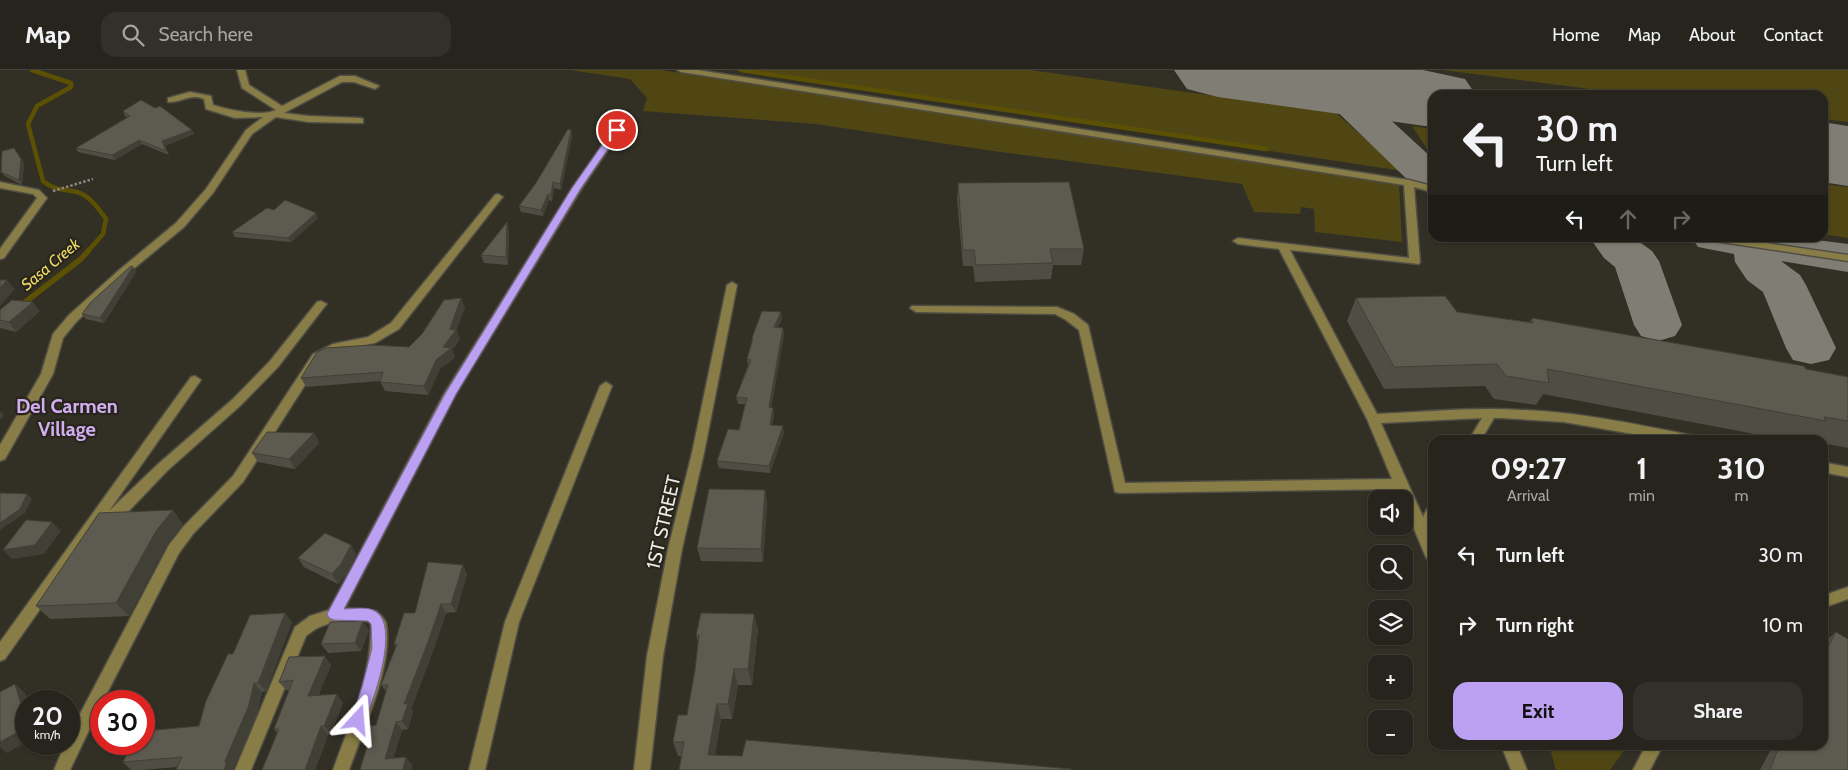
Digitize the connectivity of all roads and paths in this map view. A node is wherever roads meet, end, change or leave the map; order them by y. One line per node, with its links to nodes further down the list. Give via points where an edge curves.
1 (241, 70): 5 (street, via 245,86)
2 (682, 70): 9 (street)
3 (375, 86): 5 (street, via 355,78 340,79)
4 (171, 100): 5 (street, via 194,93 208,98 209,107 228,114)
5 (276, 113): 7 (street, via 309,119); 28 (street, via 249,132 210,191 180,225 122,272 57,336 47,374)
6 (627, 116): 38 (street, via 577,188 450,394)
7 (360, 121)
8 (93, 179): 12 (path)
9 (1409, 183): 11 (street); 16 (street, via 1415,262)
10 (0, 185): 17 (street, via 36,192 42,198)
11 (1428, 188)
12 (54, 191)
13 (498, 197): 42 (street, via 395,326 371,340 337,347 317,357 238,479 181,537)
14 (1238, 241): 16 (street)
15 (1741, 242): 18 (street)
16 (1283, 246): 25 (street)
17 (0, 256)
18 (1848, 258)
19 (732, 285): 46 (street, 1ST STREET, via 655,656)
20 (321, 304): 33 (street, via 274,364 237,402 162,468 120,511)
21 (916, 308): 31 (street, via 1057,311 1078,322 1084,328 1120,488)
22 (195, 380): 33 (street)
23 (606, 386): 45 (street, via 512,622)
24 (1491, 413): 25 (street); 26 (street); 27 (street, via 1596,422)
25 (1373, 419): 31 (street)
26 (1478, 435)
27 (1664, 435)
28 (0, 456)
29 (1828, 468): 30 (street)
30 (1848, 472)
31 (1401, 484): 34 (street)
32 (1428, 520): 34 (street)
33 (88, 531): 39 (street)
34 (1422, 531): 35 (street)
35 (1428, 545)
36 (1848, 593): 37 (street)
37 (1828, 600)
38 (334, 614): 43 (street, via 310,622 300,632); 44 (street, via 371,615 378,622 379,648 370,687)
39 (0, 654)
40 (1512, 750): 47 (street)
41 (1653, 750): 48 (street)
42 (62, 770)
43 (243, 770)
44 (341, 770)
45 (477, 770)
46 (642, 770)
47 (1519, 770)
48 (1641, 770)

